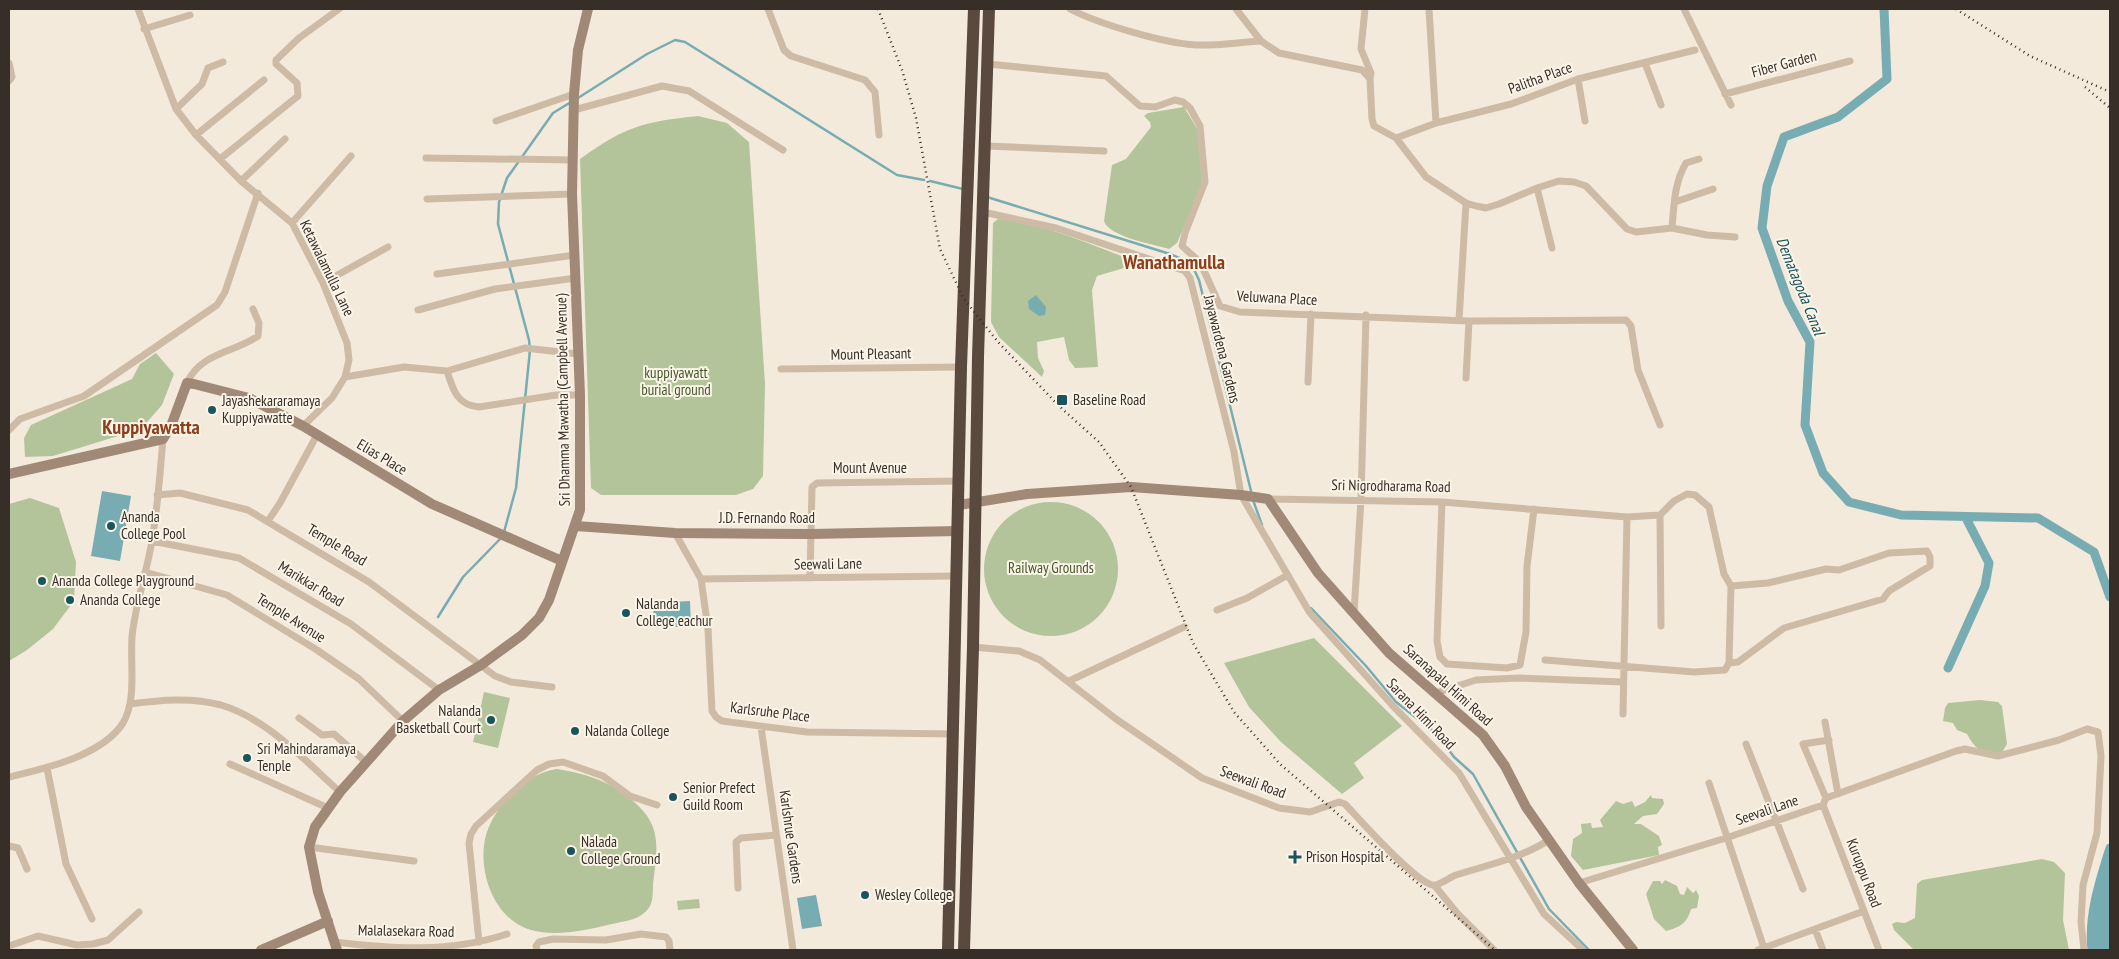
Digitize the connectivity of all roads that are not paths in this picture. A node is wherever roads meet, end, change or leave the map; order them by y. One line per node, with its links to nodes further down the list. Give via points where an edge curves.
1 (138, 9): 13 (street, Ketawalamulla Lane)
2 (339, 9): 42 (street, via 299,38 276,60 276,64 298,83 298,96)
3 (588, 9): 26 (street, Sri Dhamma Mawatha (Campbell Avenue), via 578,50)
4 (768, 9): 33 (street, via 784,50 791,56 865,80 875,92)
5 (974, 9): 70 (highway)
6 (989, 9): 20 (highway)
7 (1070, 9): 14 (street, via 1088,18 1181,43)
8 (1236, 9): 14 (street)
9 (1365, 9): 21 (street, via 1361,50 1371,73)
10 (1429, 9): 32 (street)
11 (1684, 9): 25 (street)
12 (190, 15): 13 (street)
13 (144, 29): 29 (street, Ketawalamulla Lane)
14 (1261, 41): 21 (street, via 1290,57 1362,70)
15 (1695, 50): 19 (street, Palitha Place)
16 (1850, 61): 25 (street, Fiber Garden)
17 (223, 62): 29 (street, via 208,68 202,84)
18 (9, 63): 23 (street, via 12,77)
19 (1644, 63): 22 (street, Palitha Place); 27 (street)
20 (988, 64): 37 (highway); 65 (street, Veluwana Place, via 1106,76 1146,108 1175,100 1183,102 1200,126 1205,182 1184,233 1182,246 1200,262 1220,306 1240,312)
21 (1370, 79): 35 (street, via 1374,126)
22 (1578, 79): 31 (street); 32 (street, Palitha Place, via 1511,104)
23 (9, 80)
24 (264, 80): 34 (street)
25 (1726, 94): 28 (street)
26 (574, 101): 30 (street); 38 (street, via 662,86 689,91); 44 (street, Sri Dhamma Mawatha (Campbell Avenue))
27 (1661, 105)
28 (1731, 105)
29 (176, 108): 34 (street, Ketawalamulla Lane)
30 (496, 121)
31 (1585, 121)
32 (1436, 123): 35 (street, Palitha Place)
33 (879, 135)
34 (196, 136): 42 (street, Ketawalamulla Lane)
35 (1396, 138): 53 (street, via 1426,177)
36 (285, 139): 45 (street)
37 (986, 146): 39 (street); 51 (highway)
38 (783, 150)
39 (1104, 151)
40 (351, 156): 54 (street)
41 (426, 158): 44 (street)
42 (220, 159): 45 (street, Ketawalamulla Lane)
43 (1699, 159): 52 (street, via 1686,163 1681,171)
44 (573, 160): 49 (street, Sri Dhamma Mawatha (Campbell Avenue))
45 (241, 181): 48 (street, Ketawalamulla Lane)
46 (1537, 188): 53 (street, via 1486,208); 55 (street, via 1559,181 1580,184 1586,186 1626,229 1636,232); 58 (street)
47 (1713, 189): 52 (street)
48 (258, 193): 54 (street, Ketawalamulla Lane); 80 (street, via 225,292 217,305 84,396 20,419)
49 (572, 194): 50 (street); 59 (street, Sri Dhamma Mawatha (Campbell Avenue))
50 (427, 199)
51 (983, 201): 86 (street, Jayawardena Gardens, via 1185,271 1190,278); 89 (highway)
52 (1675, 202): 55 (street)
53 (1466, 203): 67 (street)
54 (292, 223): 62 (street, Ketawalamulla Lane)
55 (1672, 228): 56 (street)
56 (1734, 238)
57 (388, 247): 62 (street)
58 (1552, 248)
59 (575, 255): 60 (street); 61 (street, Sri Dhamma Mawatha (Campbell Avenue))
60 (437, 274)
61 (576, 278): 64 (street, via 511,287); 69 (street, Sri Dhamma Mawatha (Campbell Avenue))
62 (323, 283): 73 (street, Ketawalamulla Lane, via 347,343 349,360)
63 (253, 309): 76 (street, via 258,336 245,345 202,361 190,374)
64 (418, 310)
65 (1311, 314): 66 (street, Veluwana Place); 75 (street)
66 (1366, 316): 67 (street, Veluwana Place); 88 (street)
67 (1459, 320): 68 (street, Veluwana Place)
68 (1469, 321): 74 (street); 78 (street, Veluwana Place, via 1626,320 1632,326 1638,370)
69 (578, 354): 72 (street, via 524,348); 77 (street, Sri Dhamma Mawatha (Campbell Avenue))
70 (961, 367): 71 (street, Mount Pleasant); 84 (highway)
71 (781, 369)
72 (447, 371): 73 (street, via 404,367); 77 (street, via 457,395 468,406)
73 (345, 377): 79 (street, Ketawalamulla Lane, via 332,398)
74 (1466, 378)
75 (1308, 382)
76 (187, 383): 79 (street, Elias Place, via 250,398); 82 (street)
77 (580, 395): 96 (street, Sri Dhamma Mawatha (Campbell Avenue), via 582,481)
78 (1660, 425)
79 (304, 426): 81 (street, Elias Place)
80 (9, 430)
81 (317, 435): 95 (street); 101 (street, Elias Place, via 432,504)
82 (163, 439): 83 (street); 85 (street)
83 (9, 474)
84 (960, 481): 91 (highway); 99 (street, Mount Avenue, via 817,483 812,487)
85 (157, 495): 95 (street, Temple Road, via 180,493 209,499 248,510); 100 (street)
86 (1244, 496): 87 (street, Sri Nigrodharama Road); 89 (street, Sri Nigrodharama Road, via 1131,488 1027,494); 103 (street, Sarana Himi Road)
87 (1265, 498): 88 (street, Sri Nigrodharama Road); 109 (street, Saranapala Himi Road, via 1318,573)
88 (1361, 500): 90 (street, Sri Nigrodharama Road); 109 (street)
89 (976, 502): 91 (street, Sri Nigrodharama Road); 112 (highway)
90 (1442, 502): 92 (street, Sri Nigrodharama Road); 92 (street, via 1437,641 1440,657 1447,664 1508,668 1520,665 1526,632 1527,566)
91 (959, 505): 97 (highway)
92 (1534, 509): 94 (street, Sri Nigrodharama Road)
93 (1660, 515): 94 (street, Sri Nigrodharama Road); 107 (street, via 1686,494 1701,498 1709,507 1724,574); 110 (street)
94 (1627, 517): 116 (street)
95 (268, 521): 115 (street, Temple Road, via 369,582)
96 (576, 526): 98 (street, J.D. Fernando Road); 101 (street, Sri Dhamma Mawatha (Campbell Avenue))
97 (958, 531): 99 (street, J.D. Fernando Road); 104 (highway)
98 (675, 533): 99 (street, J.D. Fernando Road); 106 (street, Karlsruhe Place)
99 (811, 534): 105 (street, Mount Avenue)
100 (152, 541): 102 (street); 120 (street, Marikkar Road, via 239,558 351,624)
101 (562, 561): 115 (street, Sri Dhamma Mawatha (Campbell Avenue), via 549,600 539,618)
102 (145, 572): 122 (street, via 132,636); 125 (street, Temple Avenue, via 227,595 359,679)
103 (1288, 575): 108 (street, via 1247,598); 147 (street, Sarana Himi Road, via 1310,613 1393,706 1459,773)
104 (956, 576): 105 (street, Seewali Lane); 128 (highway)
105 (810, 578): 106 (street, Seewali Lane)
106 (701, 579): 127 (street, Karlsruhe Place, via 708,629 712,711 722,721)
107 (1732, 586): 114 (street); 114 (street, via 1768,583 1826,569 1839,570 1889,553 1927,551 1930,557 1930,566 1889,591 1883,599 1784,628 1738,662)
108 (1217, 610)
109 (1354, 613): 121 (street, Saranapala Himi Road, via 1389,653)
110 (1661, 626)
111 (1184, 627): 117 (street)
112 (973, 647): 117 (street, Seewali Road, via 1019,651 1040,660); 169 (highway)
113 (1545, 660): 116 (street)
114 (1728, 664): 116 (street, via 1725,670 1694,672)
115 (482, 665): 119 (street, Temple Road, via 495,676 511,682); 120 (street, Sri Dhamma Mawatha (Campbell Avenue))
116 (1622, 666): 118 (street)
117 (1069, 681): 151 (street, Seewali Road, via 1116,719 1202,778 1279,808 1310,812 1339,802 1345,804 1422,880)
118 (1623, 682): 121 (street, via 1484,680); 123 (street)
119 (552, 687)
120 (439, 690): 125 (street, Sri Dhamma Mawatha (Campbell Avenue))
121 (1436, 694): 144 (street, Saranapala Himi Road, via 1484,735)
122 (130, 704): 133 (street, via 122,723 107,738 83,754); 136 (street, via 163,700 222,705 277,736)
123 (1623, 714)
124 (299, 718): 131 (street, via 322,735 334,734)
125 (403, 721): 131 (street, Sri Dhamma Mawatha (Campbell Avenue))
126 (1825, 722): 129 (street)
127 (760, 727): 128 (street, Karlsruhe Place, via 807,732); 142 (street, Karlshrue Gardens)
128 (954, 734): 168 (highway)
129 (1829, 740): 137 (street); 138 (street, Kuruppu Road, via 1803,744)
130 (1746, 744): 141 (street)
131 (366, 763): 136 (street, Sri Dhamma Mawatha (Campbell Avenue))
132 (230, 764): 140 (street)
133 (47, 768): 134 (street); 156 (street, via 66,864)
134 (9, 777)
135 (1709, 783): 143 (street)
136 (340, 792): 140 (street, Sri Dhamma Mawatha (Campbell Avenue))
137 (1838, 794): 138 (street, Seevali Lane); 175 (street, Seevali Lane, via 1964,749 1998,756 2059,740 2087,728 2098,732 2101,756 2097,833 2083,885 2081,922)
138 (1824, 802): 141 (street, Seevali Lane); 154 (street, Kuruppu Road)
139 (657, 805): 160 (street, via 630,796 603,776 563,762 549,764 526,778 470,834)
140 (328, 808): 146 (street, Sri Dhamma Mawatha (Campbell Avenue), via 315,827)
141 (1778, 820): 143 (street, Seevali Lane); 153 (street)
142 (776, 835): 152 (street, via 741,838 736,842); 167 (street, Karlshrue Gardens)
143 (1726, 838): 150 (street, Seevali Lane); 163 (street)
144 (1549, 840): 147 (street); 150 (street, Saranapala Himi Road)
145 (9, 846): 149 (street, via 18,848)
146 (309, 847): 148 (street); 157 (street)
147 (1512, 857): 151 (street, via 1454,876); 171 (street, Sarana Himi Road, via 1544,914)
148 (414, 861)
149 (27, 869)
150 (1579, 883): 172 (street, Saranapala Himi Road)
151 (1436, 886): 170 (street, via 1457,913)
152 (738, 888)
153 (1803, 889)
154 (1864, 911): 158 (street); 174 (street, Kuruppu Road)
155 (139, 912): 161 (street, via 108,940 77,945 38,936)
156 (92, 919)
157 (328, 921): 162 (street); 164 (street)
158 (1815, 929): 163 (street); 173 (street)
159 (506, 934): 160 (street, Malalasekara Road)
160 (479, 942): 162 (street, Malalasekara Road, via 436,948)
161 (9, 946)
162 (336, 946)
163 (1766, 948)
164 (261, 950)
165 (536, 950): 166 (street, via 539,942 553,939 606,940 641,934 666,937)
166 (670, 950)
167 (794, 950)
168 (948, 950)
169 (964, 950)
170 (1494, 950)
171 (1582, 950)
172 (1633, 950)
173 (1823, 950)
174 (1879, 950)
175 (2084, 950)

